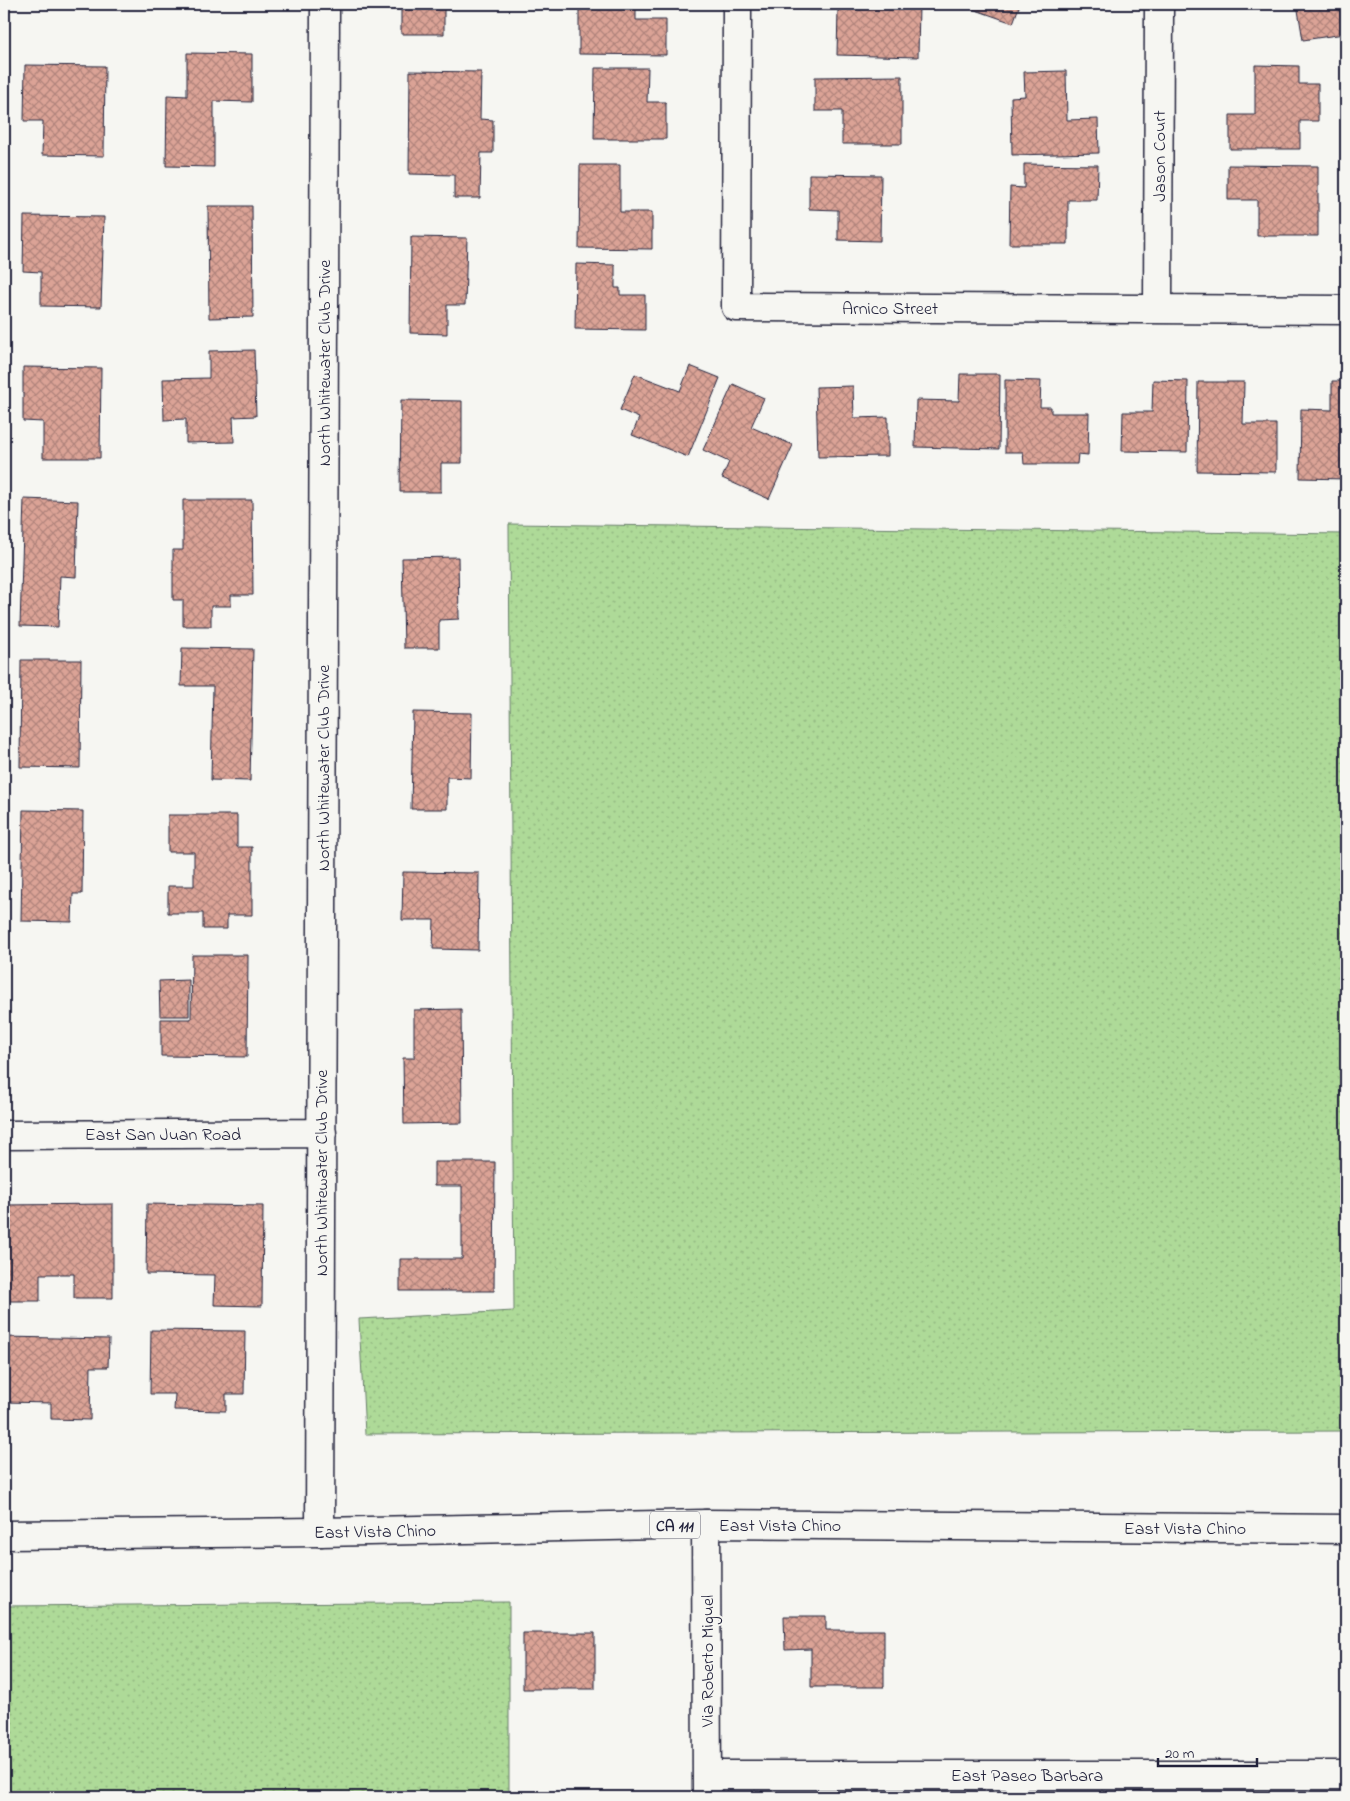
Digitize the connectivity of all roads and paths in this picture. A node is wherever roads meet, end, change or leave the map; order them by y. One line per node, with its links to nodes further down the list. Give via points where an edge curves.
1 (325, 4): 6 (street, North Whitewater Club Drive)
2 (737, 4): 4 (street, Arnico Street, via 736,307)
3 (1159, 4): 4 (street, Jason Court)
4 (1158, 309): 5 (street, Arnico Street)
5 (1346, 310)
6 (322, 1133): 7 (street, East San Juan Road); 10 (street, North Whitewater Club Drive)
7 (4, 1135)
8 (706, 1524): 9 (street, East Vista Chino / CA 111); 10 (street, East Vista Chino / CA 111); 13 (street, Via Roberto Miguel)
9 (1346, 1529)
10 (320, 1532): 11 (street, East Vista Chino / CA 111)
11 (4, 1535)
12 (1346, 1775): 13 (street, East Paseo Barbara)
13 (707, 1786)

